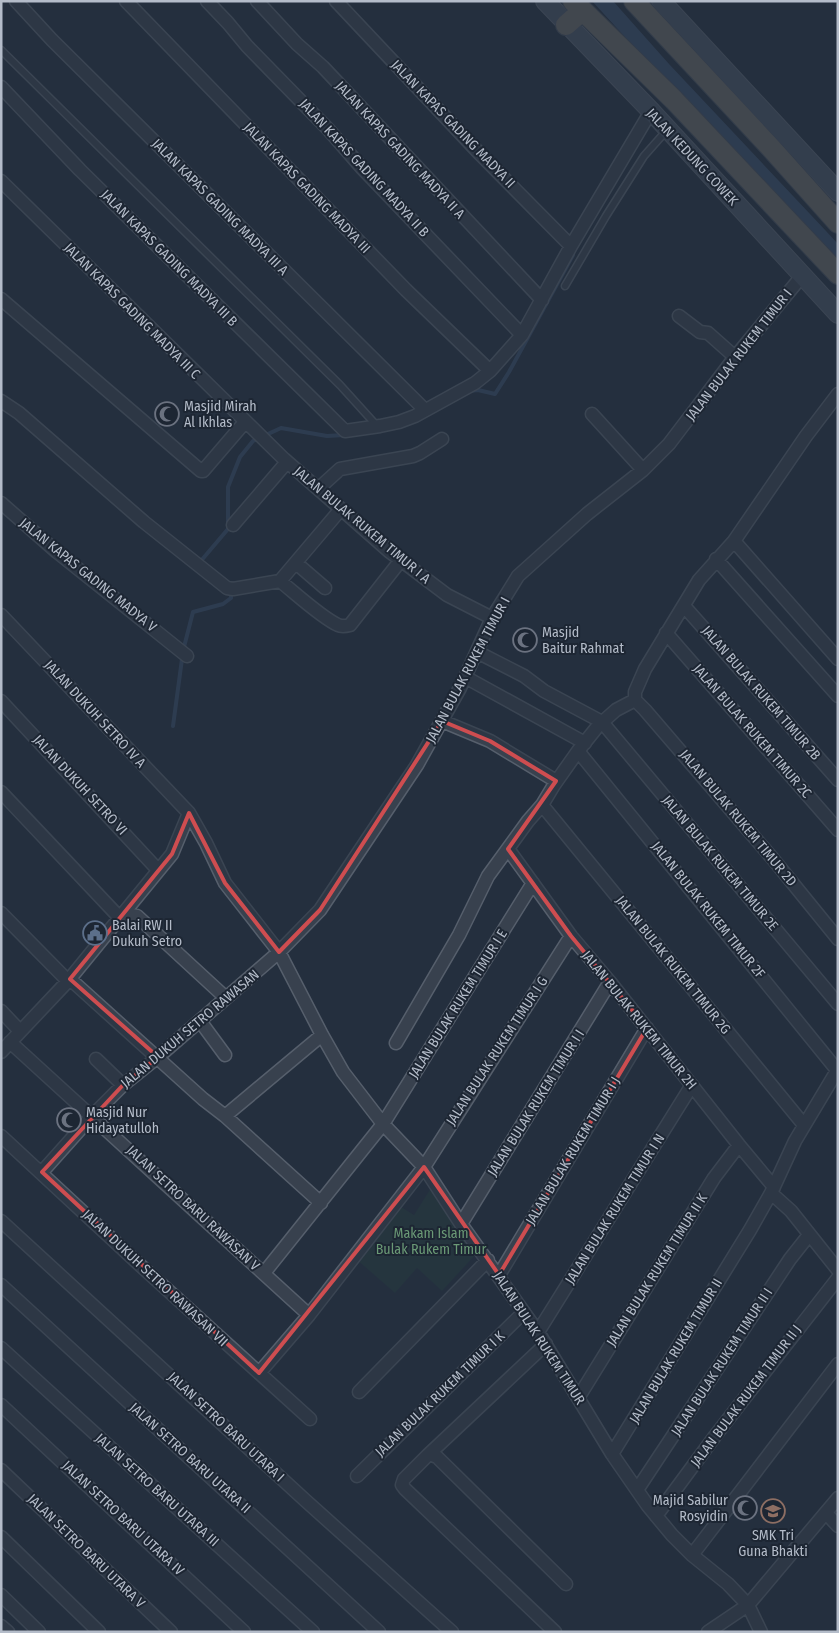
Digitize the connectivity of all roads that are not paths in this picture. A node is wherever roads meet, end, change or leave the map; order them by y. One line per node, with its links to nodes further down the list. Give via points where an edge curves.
1 (16, 1): 31 (street, JALAN KAPAS GADING MADYA III A)
2 (126, 1): 28 (street, JALAN KAPAS GADING MADYA III, via 406,290)
3 (207, 1): 26 (street, JALAN KAPAS GADING MADYA II B)
4 (257, 1): 23 (street, JALAN KAPAS GADING MADYA II A)
5 (336, 1): 18 (street, JALAN KAPAS GADING MADYA II)
6 (545, 1): 10 (main road, JALAN KEDUNG COWEK)
7 (634, 1): 17 (highway)
8 (661, 1): 16 (main road)
9 (578, 6): 10 (highway); 19 (highway, JALAN KEDUNG COWEK, via 669,95)
10 (566, 25): 13 (main road, JALAN KEDUNG COWEK)
11 (1, 50): 34 (lane, via 340,385)
12 (1, 88): 34 (street, JALAN KAPAS GADING MADYA III B, via 345,431)
13 (652, 112): 14 (main road, JALAN KEDUNG COWEK); 18 (street)
14 (666, 127): 20 (main road, JALAN KEDUNG COWEK); 21 (lane, via 606,216)
15 (1, 181): 33 (street, JALAN KAPAS GADING MADYA III C)
16 (838, 192)
17 (838, 223)
18 (571, 246): 23 (street)
19 (838, 274)
20 (802, 276): 24 (main road, JALAN KEDUNG COWEK); 27 (street, JALAN BULAK RUKEM TIMUR I)
21 (566, 286)
22 (1, 299): 33 (street, via 201,471)
23 (542, 300): 26 (street)
24 (838, 314)
25 (679, 316): 27 (street, via 700,332 708,333)
26 (522, 335): 28 (street)
27 (735, 357): 38 (street, JALAN BULAK RUKEM TIMUR I, via 669,444)
28 (490, 371): 31 (street, via 475,383)
29 (838, 394): 43 (street)
30 (1, 401): 47 (street, via 227,588)
31 (425, 410): 34 (street)
32 (592, 414): 38 (street)
33 (245, 422): 35 (street, JALAN KAPAS GADING MADYA III C)
34 (378, 427)
35 (261, 437): 37 (street, JALAN BULAK RUKEM TIMUR I A)
36 (442, 439): 39 (street, via 417,454 340,469)
37 (287, 462): 39 (street, JALAN BULAK RUKEM TIMUR I A); 42 (street)
38 (643, 470): 51 (street, JALAN BULAK RUKEM TIMUR I, via 587,514 518,576)
39 (318, 489): 41 (street, JALAN BULAK RUKEM TIMUR I A)
40 (1, 503): 54 (street, JALAN KAPAS GADING MADYA V)
41 (341, 509): 44 (street, JALAN BULAK RUKEM TIMUR I A); 46 (street)
42 (233, 525)
43 (734, 541): 45 (street); 55 (street)
44 (401, 560): 47 (street, via 347,626 338,625 326,617); 51 (street, JALAN BULAK RUKEM TIMUR I A, via 448,595)
45 (716, 560): 49 (street, via 699,580); 57 (street)
46 (296, 563): 47 (street); 48 (street)
47 (280, 581)
48 (325, 588)
49 (684, 606): 52 (street); 63 (street, JALAN BULAK RUKEM TIMUR 2B)
50 (1, 615): 67 (street, JALAN DUKUH SETRO IV A)
51 (492, 618): 53 (street, JALAN BULAK RUKEM TIMUR I)
52 (666, 633): 58 (street, via 637,685); 68 (street, JALAN BULAK RUKEM TIMUR 2C)
53 (477, 652): 56 (street, JALAN BULAK RUKEM TIMUR I); 61 (street)
54 (187, 656)
55 (838, 659)
56 (465, 677): 60 (street, JALAN BULAK RUKEM TIMUR I); 62 (street)
57 (838, 696)
58 (635, 700): 61 (street); 75 (street, JALAN BULAK RUKEM TIMUR 2D)
59 (1, 701): 70 (street, JALAN DUKUH SETRO VI)
60 (442, 721): 64 (street, via 490,741); 76 (street, JALAN BULAK RUKEM TIMUR I, via 417,765 320,910)
61 (602, 722): 62 (street); 80 (street, JALAN BULAK RUKEM TIMUR 2E)
62 (581, 747): 64 (street); 91 (street, JALAN BULAK RUKEM TIMUR 2F)
63 (838, 780)
64 (556, 781): 66 (street)
65 (1, 792): 73 (street)
66 (542, 805): 69 (street); 97 (street, JALAN BULAK RUKEM TIMUR 2G)
67 (189, 813): 70 (street, via 172,854); 76 (street, JALAN DUKUH SETRO IV A, via 226,884)
68 (838, 830)
69 (508, 849): 71 (street, JALAN BULAK RUKEM TIMUR 2H); 86 (street, via 488,876 459,935)
70 (158, 870): 73 (street)
71 (533, 883): 74 (street, JALAN BULAK RUKEM TIMUR 2H); 96 (street, JALAN BULAK RUKEM TIMUR I E)
72 (1, 913): 77 (street)
73 (120, 918): 77 (street); 79 (street, via 137,916)
74 (571, 936): 78 (street, JALAN BULAK RUKEM TIMUR 2H); 100 (street, JALAN BULAK RUKEM TIMUR I G)
75 (838, 939)
76 (279, 952): 79 (street, JALAN DUKUH SETRO RAWASAN); 85 (street, JALAN BULAK RUKEM TIMUR)
77 (69, 980): 84 (street); 89 (street)
78 (610, 982): 83 (street, JALAN BULAK RUKEM TIMUR 2H); 105 (street, JALAN BULAK RUKEM TIMUR I I)
79 (226, 998): 82 (street, JALAN DUKUH SETRO RAWASAN)
80 (838, 1004)
81 (1, 1010): 84 (street)
82 (200, 1021): 88 (street); 89 (street, JALAN DUKUH SETRO RAWASAN)
83 (647, 1028): 93 (street, JALAN BULAK RUKEM TIMUR 2H); 110 (street, JALAN BULAK RUKEM TIMUR I J)
84 (20, 1031): 87 (street)
85 (322, 1035): 95 (street); 96 (street, JALAN BULAK RUKEM TIMUR, via 343,1072)
86 (396, 1043)
87 (11, 1047): 94 (street, JALAN SETRO BARU RAWASAN V)
88 (226, 1055)
89 (158, 1057): 92 (street, JALAN DUKUH SETRO RAWASAN); 95 (street)
90 (96, 1059): 92 (street)
91 (837, 1070): 97 (street, JALAN BULAK RUKEM TIMUR II)
92 (123, 1085): 94 (street, JALAN DUKUH SETRO RAWASAN)
93 (692, 1086): 99 (street, JALAN BULAK RUKEM TIMUR 2H); 115 (street, JALAN BULAK RUKEM TIMUR I N)
94 (92, 1116): 101 (street, JALAN DUKUH SETRO RAWASAN); 109 (street, JALAN SETRO BARU RAWASAN V)
95 (225, 1116): 103 (street)
96 (383, 1124): 100 (street, JALAN BULAK RUKEM TIMUR); 103 (street, JALAN BULAK RUKEM TIMUR I E)
97 (804, 1125): 102 (street, JALAN BULAK RUKEM TIMUR II)
98 (1, 1136): 101 (street, JALAN DUKUH SETRO RAWASAN VII)
99 (739, 1145): 102 (street, JALAN BULAK RUKEM TIMUR 2H); 121 (street, JALAN BULAK RUKEM TIMUR II K, via 714,1178)
100 (424, 1167): 105 (street, JALAN BULAK RUKEM TIMUR); 114 (street, JALAN BULAK RUKEM TIMUR I G)
101 (42, 1172): 119 (street, JALAN DUKUH SETRO RAWASAN VII, via 140,1266)
102 (773, 1190): 106 (street, JALAN BULAK RUKEM TIMUR 2H); 124 (street, JALAN BULAK RUKEM TIMUR II)
103 (321, 1203): 109 (street, JALAN BULAK RUKEM TIMUR I E)
104 (1, 1221): 146 (street, JALAN SETRO BARU UTARA I)
105 (461, 1224): 107 (street, JALAN BULAK RUKEM TIMUR)
106 (809, 1235): 108 (street, JALAN BULAK RUKEM TIMUR 2H); 128 (street, JALAN BULAK RUKEM TIMUR II I)
107 (488, 1260): 110 (street, JALAN BULAK RUKEM TIMUR); 120 (street)
108 (838, 1270)
109 (264, 1274): 114 (street, JALAN SETRO BARU RAWASAN V)
110 (499, 1275): 113 (street, JALAN BULAK RUKEM TIMUR)
111 (838, 1278): 131 (street, JALAN BULAK RUKEM TIMUR II J)
112 (1, 1285): 145 (street, JALAN SETRO BARU UTARA II)
113 (524, 1312): 115 (street, JALAN BULAK RUKEM TIMUR); 127 (street, JALAN BULAK RUKEM TIMUR I K)
114 (308, 1315): 119 (street, JALAN BULAK RUKEM TIMUR I G)
115 (538, 1332): 116 (street, JALAN BULAK RUKEM TIMUR)
116 (546, 1344): 121 (street, JALAN BULAK RUKEM TIMUR); 125 (street)
117 (1, 1348): 144 (street, JALAN SETRO BARU UTARA III)
118 (838, 1364): 134 (street)
119 (260, 1373): 123 (street, JALAN DUKUH SETRO RAWASAN VII)
120 (359, 1392)
121 (578, 1398): 124 (street, JALAN BULAK RUKEM TIMUR)
122 (1, 1405): 143 (street, JALAN SETRO BARU UTARA IV)
123 (310, 1419)
124 (612, 1454): 128 (street)
125 (428, 1456): 135 (street, via 437,1457); 147 (street, via 404,1479 405,1489)
126 (1, 1470): 142 (street, JALAN SETRO BARU UTARA V)
127 (357, 1476)
128 (637, 1490): 131 (street)
129 (838, 1498): 130 (street)
130 (826, 1513): 132 (street); 137 (street)
131 (656, 1516): 134 (street)
132 (838, 1526)
133 (1, 1536): 141 (street)
134 (692, 1555): 137 (street)
135 (566, 1584)
136 (1, 1595): 140 (street)
137 (748, 1605): 148 (street); 149 (street)
138 (1, 1626): 139 (street)
139 (8, 1632)
140 (39, 1632)
141 (99, 1632)
142 (171, 1632)
143 (244, 1632)
144 (313, 1632)
145 (379, 1632)
146 (452, 1632)
147 (555, 1632)
148 (708, 1632)
149 (761, 1632)

